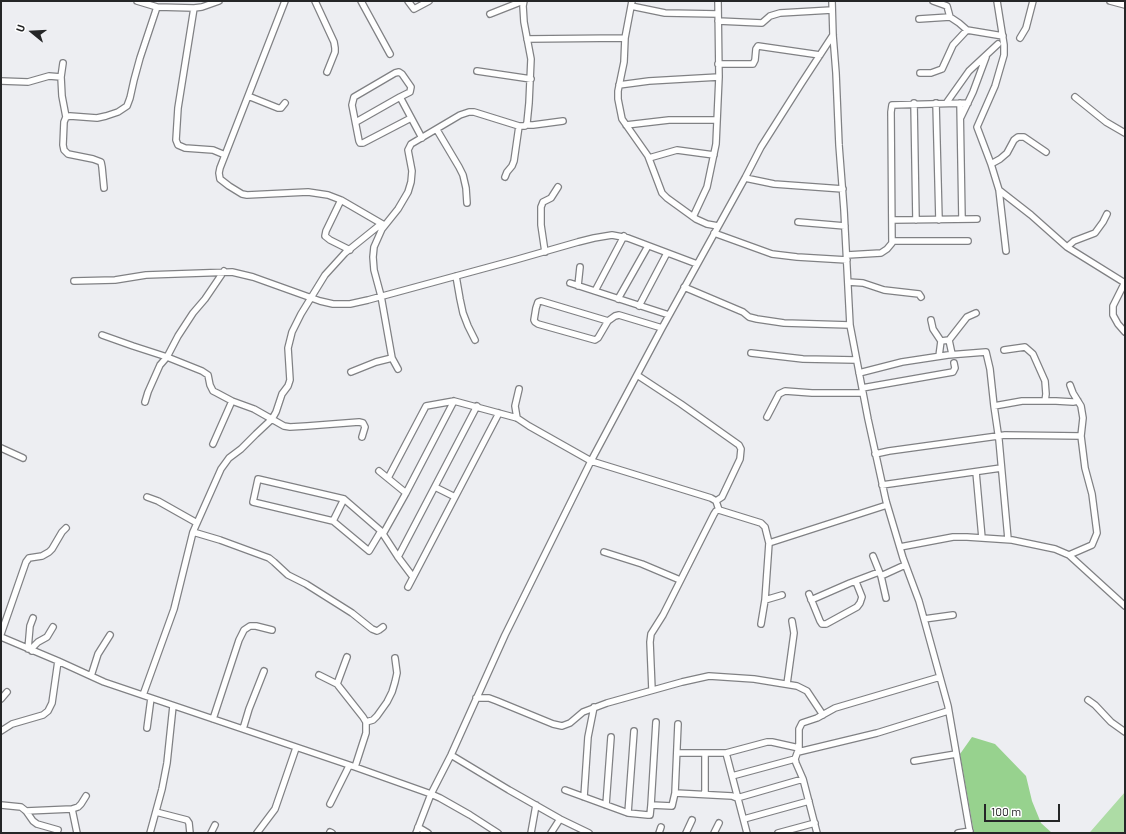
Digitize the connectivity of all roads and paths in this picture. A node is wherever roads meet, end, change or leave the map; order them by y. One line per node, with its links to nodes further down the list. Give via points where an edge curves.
1 (137, 1): 18 (street)
2 (219, 1): 19 (street)
3 (285, 1): 46 (street)
4 (315, 1): 39 (street, via 334,42 335,52)
5 (361, 1): 33 (street)
6 (408, 1): 7 (street, via 414,9)
7 (429, 1)
8 (524, 1): 21 (street); 31 (street)
9 (718, 1): 22 (street)
10 (832, 1): 20 (street)
11 (933, 1): 23 (street, via 947,6)
12 (997, 1): 28 (street)
13 (1033, 1): 30 (street, via 1026,28)
14 (1110, 1): 15 (street)
15 (1117, 2): 17 (street)
16 (632, 4): 22 (street, via 665,13); 29 (street)
17 (1125, 5)
18 (157, 7): 19 (street); 55 (street, via 127,106 102,117)
19 (194, 8): 68 (street, via 178,108 176,140 178,145 185,148 213,150)
20 (832, 10): 25 (street, via 780,13 770,16 762,23); 27 (street)
21 (490, 14)
22 (718, 14): 25 (street)
23 (950, 17): 24 (street); 26 (street)
24 (919, 19)
25 (718, 21): 37 (street)
26 (967, 30): 28 (street); 40 (street, via 953,45 942,69)
27 (833, 35): 34 (street); 76 (street)
28 (1003, 36): 71 (street, via 1004,55 995,86 977,127)
29 (625, 38): 31 (street); 45 (street, via 624,62)
30 (1020, 38)
31 (527, 39): 43 (street)
32 (998, 44): 35 (street)
33 (390, 54)
34 (820, 55): 37 (street, via 758,46 753,64); 73 (street, via 761,147)
35 (987, 55): 49 (street, via 970,70); 53 (street)
36 (63, 63): 41 (street)
37 (718, 64): 42 (street)
38 (477, 71): 43 (street)
39 (327, 72)
40 (920, 73)
41 (61, 77): 44 (street, via 49,76 28,82); 55 (street)
42 (719, 77): 45 (street); 58 (street)
43 (531, 79): 61 (street)
44 (1, 81)
45 (619, 85): 62 (street, via 620,112)
46 (248, 96): 50 (street, via 278,108); 68 (street)
47 (400, 97): 57 (street); 60 (street); 60 (street, via 408,94 411,89 399,72 354,98 352,105)
48 (1075, 97): 65 (street, via 1106,122)
49 (947, 102): 51 (street); 52 (street)
50 (285, 103)
51 (936, 103): 54 (street); 86 (street)
52 (960, 103): 53 (street); 56 (street)
53 (968, 103): 56 (street)
54 (914, 104): 84 (street, via 894,104 891,107); 85 (street)
55 (66, 117): 75 (street, via 64,150 68,154 101,162)
56 (960, 117): 82 (street)
57 (411, 118): 60 (street, via 362,143 359,141); 66 (street)
58 (717, 120): 62 (street, via 669,120); 69 (street)
59 (563, 121): 61 (street)
60 (356, 122)
61 (526, 125): 63 (street)
62 (626, 125): 70 (street)
63 (519, 126): 64 (street, via 469,112); 72 (street, via 514,161)
64 (437, 130): 66 (street); 79 (street, via 463,175)
65 (1125, 133)
66 (422, 138): 88 (street, via 411,144 408,150 412,171 408,192 398,209)
67 (1046, 152): 71 (street, via 1024,137 1018,137 1000,159)
68 (225, 155): 78 (street, via 219,173 220,178 242,194 252,196 315,192)
69 (714, 155): 70 (street, via 677,150); 81 (street, via 708,187)
70 (649, 158): 81 (street, via 662,194)
71 (991, 164): 77 (street)
72 (505, 177)
73 (745, 178): 76 (street, via 774,184); 89 (street)
74 (558, 187): 99 (street, via 552,198 541,204)
75 (104, 188)
76 (843, 189): 90 (street)
77 (999, 190): 96 (street); 98 (street)
78 (341, 200): 88 (street); 97 (street, via 325,236)
79 (468, 203)
80 (1107, 214): 96 (street, via 1095,233 1074,241)
81 (693, 217): 89 (street, via 706,224)
82 (962, 219): 83 (street); 86 (street)
83 (976, 219)
84 (892, 220): 85 (street); 93 (street)
85 (916, 220): 86 (street)
86 (939, 220)
87 (798, 222): 90 (street)
88 (382, 225): 97 (street); 113 (street, via 373,257)
89 (718, 226): 91 (street)
90 (845, 226): 101 (street)
91 (714, 233): 101 (street, via 772,254); 102 (street)
92 (624, 236): 95 (street); 99 (street, via 594,238); 112 (street)
93 (893, 241): 94 (street); 101 (street, via 884,252)
94 (968, 241)
95 (648, 246): 100 (street); 116 (street)
96 (1067, 247): 109 (street)
97 (350, 250): 115 (street, via 325,275)
98 (1006, 251)
99 (545, 252): 105 (street)
100 (667, 253): 102 (street); 117 (street)
101 (847, 257): 107 (street)
102 (697, 264): 111 (street)
103 (580, 267): 110 (street)
104 (224, 272): 106 (street); 115 (street, via 240,273); 133 (street, via 193,313)
105 (456, 276): 113 (street); 126 (street, via 463,313)
106 (74, 281)
107 (848, 282): 114 (street, via 919,294); 122 (street)
108 (570, 283): 110 (street)
109 (1125, 283): 124 (street, via 1113,306 1113,315)
110 (578, 286): 112 (street)
111 (684, 287): 119 (street); 122 (street, via 757,319)
112 (594, 291): 116 (street)
113 (381, 296): 115 (street, via 342,304); 134 (street)
114 (921, 297)
115 (310, 298): 154 (street, via 289,340 290,380)
116 (618, 299): 117 (street)
117 (639, 306): 119 (street)
118 (976, 313): 127 (street, via 967,317)
119 (669, 315): 123 (street)
120 (931, 320): 128 (street)
121 (608, 321): 121 (street, via 541,300 538,302 534,320 536,323 595,340); 123 (street, via 619,315)
122 (850, 325): 135 (street)
123 (662, 328): 140 (street)
124 (1125, 332)
125 (102, 335): 133 (street)
126 (475, 340)
127 (949, 340): 128 (street); 131 (street)
128 (941, 341): 132 (street)
129 (1004, 350): 146 (street, via 1025,346 1033,354 1045,381)
130 (751, 354): 135 (street, via 803,359)
131 (952, 354): 132 (street); 150 (street, via 986,352)
132 (939, 356): 139 (street)
133 (167, 357): 144 (street, via 206,373 213,391); 148 (street, via 158,369)
134 (392, 358): 137 (street); 138 (street)
135 (856, 360): 139 (street)
136 (954, 363): 143 (street, via 953,372)
137 (398, 369)
138 (351, 372)
139 (859, 373): 143 (street)
140 (637, 375): 162 (street); 173 (street, via 739,445 740,458 722,497)
141 (1070, 385): 147 (street)
142 (519, 389): 153 (street)
143 (862, 390): 152 (street, via 812,393 785,391 780,394); 160 (street)
144 (232, 401): 154 (street); 158 (street)
145 (454, 401): 149 (street); 166 (street, via 426,406); 169 (street)
146 (1045, 401): 147 (street); 150 (street, via 1022,401)
147 (1078, 401): 156 (street, via 1083,418)
148 (145, 402)
149 (477, 406): 151 (street); 168 (street)
150 (994, 406): 155 (street)
151 (499, 413): 153 (street); 171 (street)
152 (767, 417)
153 (516, 418): 162 (street)
154 (272, 419): 157 (street, via 287,427 359,422 364,427); 177 (street, via 225,463)
155 (998, 435): 156 (street); 160 (street); 163 (street)
156 (1081, 436): 186 (street, via 1097,533 1092,545)
157 (362, 437)
158 (213, 444)
159 (1, 448): 161 (street)
160 (875, 454): 167 (street)
161 (23, 458)
162 (591, 461): 173 (street); 224 (street)
163 (1001, 468): 165 (street); 182 (street)
164 (379, 471): 166 (street)
165 (976, 472): 167 (street); 181 (street)
166 (388, 478): 169 (street)
167 (882, 485): 174 (street)
168 (435, 487): 171 (street); 188 (street)
169 (406, 493): 180 (street)
170 (146, 497): 177 (street, via 158,501)
171 (455, 498): 191 (street)
172 (344, 499): 176 (street); 176 (street, via 258,479 253,502); 180 (street)
173 (716, 501): 175 (street)
174 (887, 505): 183 (street); 184 (street)
175 (719, 510): 183 (street, via 761,523 765,527); 192 (street, via 714,514)
176 (333, 521): 180 (street, via 369,552)
177 (197, 524): 179 (street)
178 (66, 528): 207 (street, via 48,552 42,556 29,558 26,562)
179 (194, 532): 205 (street, via 269,558 288,575 352,613 372,629 379,630); 222 (street, via 174,609)
180 (382, 532): 188 (street)
181 (982, 538): 182 (street); 184 (street, via 953,537)
182 (1008, 539): 186 (street, via 1055,549)
183 (769, 543): 197 (street)
184 (900, 546): 189 (street)
185 (604, 552): 192 (street)
186 (1069, 555): 198 (street)
187 (873, 556): 190 (street)
188 (398, 557): 191 (street)
189 (905, 565): 190 (street); 201 (street)
190 (880, 574): 193 (street); 196 (street)
191 (413, 577): 194 (street)
192 (680, 580): 220 (street, via 650,638)
193 (856, 582): 193 (street, via 810,597 822,624 857,607 862,597)
194 (408, 587)
195 (782, 595): 197 (street)
196 (886, 598)
197 (765, 600): 203 (street)
198 (1125, 606)
199 (953, 615): 201 (street)
200 (34, 618): 210 (street, via 30,626)
201 (924, 619): 217 (street)
202 (792, 621): 219 (street, via 794,633)
203 (761, 624)
204 (53, 627): 210 (street, via 47,637)
205 (383, 627)
206 (272, 630): 231 (street, via 250,626 244,630)
207 (1, 634)
208 (110, 635): 216 (street, via 98,654)
209 (1, 637): 210 (street)
210 (30, 650): 213 (street)
211 (347, 657): 218 (street)
212 (395, 658): 232 (street, via 397,673 392,692 377,716)
213 (58, 661): 216 (street); 235 (street, via 52,703 48,711 43,715)
214 (264, 671): 237 (street)
215 (319, 675): 218 (street)
216 (91, 676): 222 (street)
217 (940, 677): 229 (street); 230 (street, via 835,708)
218 (337, 684): 232 (street)
219 (787, 684): 220 (street, via 709,676); 230 (street, via 807,691)
220 (652, 690): 228 (street)
221 (7, 692): 225 (street)
222 (143, 695): 223 (street)
223 (151, 698): 227 (street); 236 (street)
224 (476, 698): 228 (street, via 489,698 558,726 570,723); 247 (street)
225 (1, 699)
226 (1088, 700): 239 (street)
227 (173, 706): 231 (street); 269 (street, via 167,764)
228 (594, 707): 259 (street, via 588,737)
229 (948, 711): 242 (street, via 878,733); 246 (street)
230 (823, 715): 242 (street, via 800,725)
231 (213, 719): 237 (street)
232 (366, 722): 251 (street, via 366,733)
233 (656, 722): 263 (street)
234 (678, 724): 243 (street)
235 (2, 728)
236 (147, 728)
237 (243, 730): 241 (street)
238 (634, 731): 270 (street)
239 (1125, 732)
240 (611, 737): 266 (street)
241 (296, 748): 250 (street); 284 (street, via 275,809)
242 (798, 750): 245 (street, via 767,742); 248 (street)
243 (676, 753): 244 (street); 255 (street)
244 (705, 753): 245 (street); 257 (street)
245 (726, 753): 252 (street)
246 (956, 754): 249 (street); 279 (street)
247 (450, 755): 256 (street); 265 (street)
248 (796, 759): 252 (street); 253 (street)
249 (914, 761)
250 (349, 766): 251 (street); 262 (street)
251 (355, 767): 256 (street)
252 (732, 776): 260 (street)
253 (803, 779): 260 (street); 261 (street)
254 (565, 790): 259 (street)
255 (675, 793): 257 (street); 263 (street, via 672,806)
256 (431, 794): 278 (street); 286 (street)
257 (705, 794): 260 (street)
258 (86, 796): 267 (street, via 78,807)
259 (584, 797): 266 (street)
260 (737, 798): 272 (street)
261 (809, 801): 272 (street); 275 (street)
262 (330, 804)
263 (651, 804): 270 (street, via 648,815)
264 (1, 805): 268 (street, via 19,806)
265 (536, 805): 271 (street); 287 (street)
266 (606, 805): 270 (street)
267 (72, 809): 268 (street); 280 (street)
268 (26, 811): 277 (street, via 37,824)
269 (156, 812): 281 (street); 282 (street, via 187,820)
270 (628, 813)
271 (560, 819): 288 (street); 289 (street)
272 (744, 819): 292 (street)
273 (692, 820): 290 (street)
274 (718, 823): 291 (street)
275 (815, 823): 293 (street); 294 (street)
276 (215, 825): 283 (street)
277 (58, 830)
278 (417, 830): 285 (street)
279 (970, 832): 295 (street)
280 (77, 833)
281 (150, 833)
282 (190, 833)
283 (211, 833)
284 (257, 833)
285 (428, 833)
286 (498, 833)
287 (531, 833)
288 (551, 833)
289 (589, 833)
290 (686, 833)
291 (714, 833)
292 (747, 833)
293 (778, 833)
294 (818, 833)
295 (958, 833)

